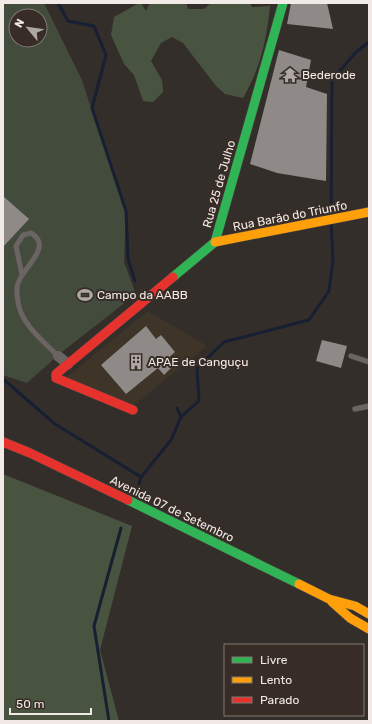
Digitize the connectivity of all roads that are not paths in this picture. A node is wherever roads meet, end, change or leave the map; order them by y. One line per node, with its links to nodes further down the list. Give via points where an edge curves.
1 (283, 3): 3 (main road, Rua 25 de Julho)
2 (369, 212): 3 (main road, Rua Barão do Triunfo)
3 (215, 242): 8 (main road, Rua 25 de Julho)
4 (22, 275): 4 (lane, via 37,254 40,242 37,236 31,233 23,235 16,246); 5 (lane, via 18,282 18,303 23,318)
5 (58, 356): 8 (street)
6 (351, 356): 7 (lane)
7 (369, 362)
8 (68, 364): 11 (main road, Rua 25 de Julho, via 56,374 56,378)
9 (369, 406): 10 (lane)
10 (355, 409)
11 (133, 410)
12 (3, 442): 13 (main road, Avenida 07 de Setembro)
13 (329, 599): 14 (main road, Avenida 07 de Setembro, via 355,606); 15 (main road, Avenida 07 de Setembro, via 350,618)
14 (369, 614)
15 (369, 630)

